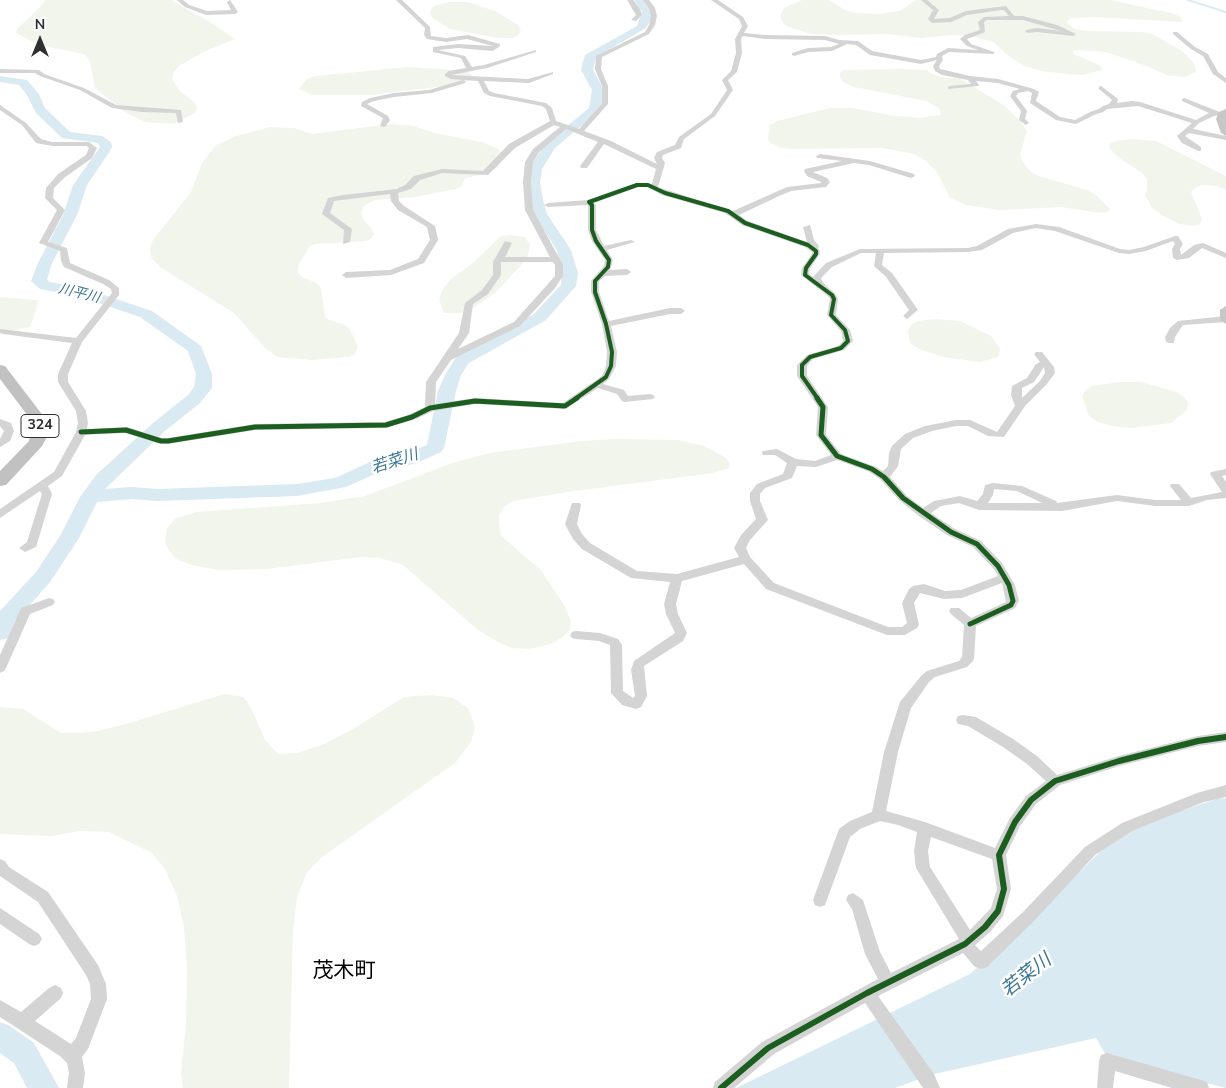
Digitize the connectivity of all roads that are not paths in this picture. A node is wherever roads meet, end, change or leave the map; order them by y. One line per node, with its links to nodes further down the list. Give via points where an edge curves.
1 (180, 0): 7 (street, via 206,13 235,12)
2 (399, 0): 17 (street, via 428,28 426,35 429,38 468,37)
3 (630, 0): 11 (street, via 639,15)
4 (646, 0): 42 (street, via 654,11 652,25 647,33 599,56 598,69 606,90 605,104)
5 (714, 0): 10 (street)
6 (924, 0): 9 (street, via 936,10 930,19 932,21 1003,8)
7 (230, 2)
8 (745, 12): 10 (street)
9 (1012, 17): 12 (street, via 1043,23 1073,34); 19 (street, via 983,19 983,31 963,39 969,45 992,53 950,49 941,53)
10 (742, 19): 14 (street, via 746,26)
11 (634, 20)
12 (1028, 31)
13 (1175, 33): 24 (street, via 1206,55 1215,73)
14 (740, 34): 15 (street, via 825,38); 50 (street, via 734,72 725,80 729,91 713,115 681,138 678,146 660,154)
15 (846, 43): 18 (street, via 832,49); 19 (street, via 858,42 870,52 921,62)
16 (534, 51): 17 (street)
17 (502, 53): 20 (street, via 482,67); 20 (street, via 493,49 458,46 434,50 463,57)
18 (794, 54)
19 (940, 58): 23 (street, via 937,70)
20 (470, 68): 25 (street, via 446,74)
21 (0, 71): 33 (street, via 37,71 114,106 179,111)
22 (551, 73): 25 (street, via 529,81)
23 (970, 78): 26 (street, via 976,85); 28 (street)
24 (1226, 81)
25 (481, 82): 34 (street, via 486,92 492,95 544,104); 38 (street, via 464,82 430,92 394,95 364,103 364,106 386,117)
26 (950, 88)
27 (1101, 88): 30 (street, via 1116,100)
28 (1028, 89): 35 (street, via 1036,92 1032,102 1058,119); 37 (street, via 1015,92 1013,96 1024,111 1022,120)
29 (1184, 100): 32 (street)
30 (1112, 105): 35 (street); 36 (street, via 1140,104)
31 (0, 107): 77 (street, via 24,124 39,141 89,144 93,148 89,156 50,188 49,198 61,210 43,243 64,250 67,265 115,288 114,299)
32 (1221, 113): 36 (street); 43 (main road)
33 (180, 122)
34 (554, 122): 39 (street); 53 (street, via 512,146 485,173 442,171 417,178 404,190)
35 (1076, 122): 40 (street)
36 (1197, 122): 41 (street)
37 (1026, 123)
38 (383, 126)
39 (566, 127): 42 (street); 65 (street, via 536,151 530,162 527,182 533,219)
40 (1084, 130)
41 (1187, 130): 44 (street); 46 (street, via 1181,137)
42 (579, 132): 45 (street)
43 (1226, 133)
44 (1226, 138)
45 (603, 141): 49 (street); 50 (street)
46 (1198, 149)
47 (820, 156): 48 (street)
48 (853, 161): 51 (street, via 883,166); 56 (street, via 808,171 824,180 823,185 790,189)
49 (584, 166)
50 (659, 168): 52 (street)
51 (911, 176)
52 (654, 186): 54 (street, via 637,185); 56 (street, via 665,193)
53 (394, 192): 58 (street, via 331,200 327,216 348,229); 69 (street, via 395,201 402,208 431,226 434,240 431,246 421,261 391,272)
54 (589, 202): 55 (street); 62 (street, via 592,205 592,230)
55 (548, 204)
56 (734, 214): 61 (street, via 749,225)
57 (807, 227): 61 (street)
58 (346, 242)
59 (508, 242): 66 (street)
60 (631, 242): 62 (street)
61 (814, 248): 70 (street, via 816,254 805,275)
62 (602, 249): 68 (street, via 609,260)
63 (880, 251): 64 (street, via 968,250 979,248 1011,231 1036,226 1129,252 1175,238 1179,244 1176,249 1178,258 1203,245); 70 (street, via 860,251 829,265 817,279); 73 (street, via 878,266 914,310)
64 (1226, 256)
65 (556, 259): 66 (street); 80 (street, via 559,276 523,320)
66 (498, 260): 80 (street, via 497,276 485,292 469,303 464,333)
67 (628, 272): 68 (street)
68 (604, 273): 75 (street, via 595,281 595,292)
69 (346, 275)
70 (822, 287): 91 (street, via 834,299 831,315 845,330 848,341 840,348 810,357 800,372 821,404 822,435)
71 (1226, 310): 74 (main road)
72 (680, 311): 75 (street, via 670,310)
73 (907, 316)
74 (1226, 319): 78 (street, via 1181,323 1170,337)
75 (606, 324): 83 (street, via 612,352 611,366 606,377)
76 (3, 331): 77 (street, via 31,331)
77 (78, 341): 88 (street, via 63,374 63,382 81,411)
78 (1171, 341)
79 (1039, 354): 81 (street)
80 (447, 358): 86 (street, via 431,382)
81 (1046, 363): 85 (street, via 1050,373); 85 (street, via 1039,366 1031,380 1017,386)
82 (0, 369): 95 (highway, 324, via 39,420 40,432 38,441)
83 (596, 385): 84 (street, via 621,392 625,399); 86 (street, via 565,406 475,401)
84 (650, 397)
85 (1020, 406): 94 (street, via 1000,435 970,423 956,423 929,428 910,436 896,448 893,466)
86 (433, 408): 88 (street, via 386,424 255,427 168,441 126,430)
87 (0, 422): 89 (street, via 7,425 9,431)
88 (81, 432): 96 (street, via 62,468)
89 (0, 444)
90 (767, 453): 92 (street, via 777,452)
91 (837, 456): 92 (street, via 816,464); 94 (street)
92 (793, 462): 107 (street, via 788,476 761,486 755,493 762,520 741,546)
93 (1226, 472): 98 (street, via 1215,474)
94 (884, 477): 104 (street, via 903,498)
95 (0, 481)
96 (42, 485): 105 (street); 106 (street, via 47,494 32,544)
97 (1175, 486): 100 (street)
98 (1226, 490)
99 (1226, 494): 100 (street)
100 (1189, 502): 103 (street, via 1155,503 1117,498)
101 (576, 505): 108 (street, via 571,524 586,546 634,575)
102 (978, 506): 103 (street); 103 (street, via 988,495 989,487 1010,486); 104 (street, via 960,499 938,503)
103 (1062, 507)
104 (923, 513): 109 (street, via 951,532 977,544)
105 (0, 514)
106 (26, 548)
107 (746, 559): 108 (street); 109 (street, via 770,586 888,631 905,631 913,625 908,603 917,589 944,595 962,594)
108 (677, 578): 113 (street, via 670,604 681,633 679,638 638,664 641,696 636,704 627,702 617,693 614,642 600,636)
109 (1005, 578): 112 (street, via 1013,596 1011,605)
110 (49, 602): 114 (street, via 25,611)
111 (955, 611): 112 (street)
112 (970, 624): 119 (street, via 968,659 963,664 931,674 905,706)
113 (576, 635)
114 (0, 668)
115 (963, 720): 117 (street, via 971,721 1008,743)
116 (1226, 737): 117 (street, via 1118,761)
117 (1055, 781): 121 (street, via 1031,800 1015,822)
118 (1226, 791): 127 (street, via 1127,826 1090,851 981,962)
119 (878, 815): 120 (street); 123 (street, via 844,833)
120 (925, 828): 121 (street); 127 (street, via 921,851 923,868)
121 (999, 854): 127 (street, via 1004,889 998,910 986,927)
122 (0, 865): 133 (street, via 43,897 98,984 99,1000 82,1043)
123 (820, 900)
124 (854, 900): 128 (street, via 873,954)
125 (0, 915): 126 (street)
126 (34, 939)
127 (967, 943): 128 (street)
128 (888, 982): 130 (street)
129 (55, 993): 132 (street)
130 (867, 993): 134 (street); 136 (street, via 768,1048)
131 (0, 1008): 132 (street)
132 (23, 1021): 133 (street)
133 (72, 1057): 135 (street, via 77,1072)
134 (929, 1085)
135 (75, 1088)
136 (721, 1088)
137 (1105, 1088): 138 (street, via 1107,1062)
138 (1201, 1088)

